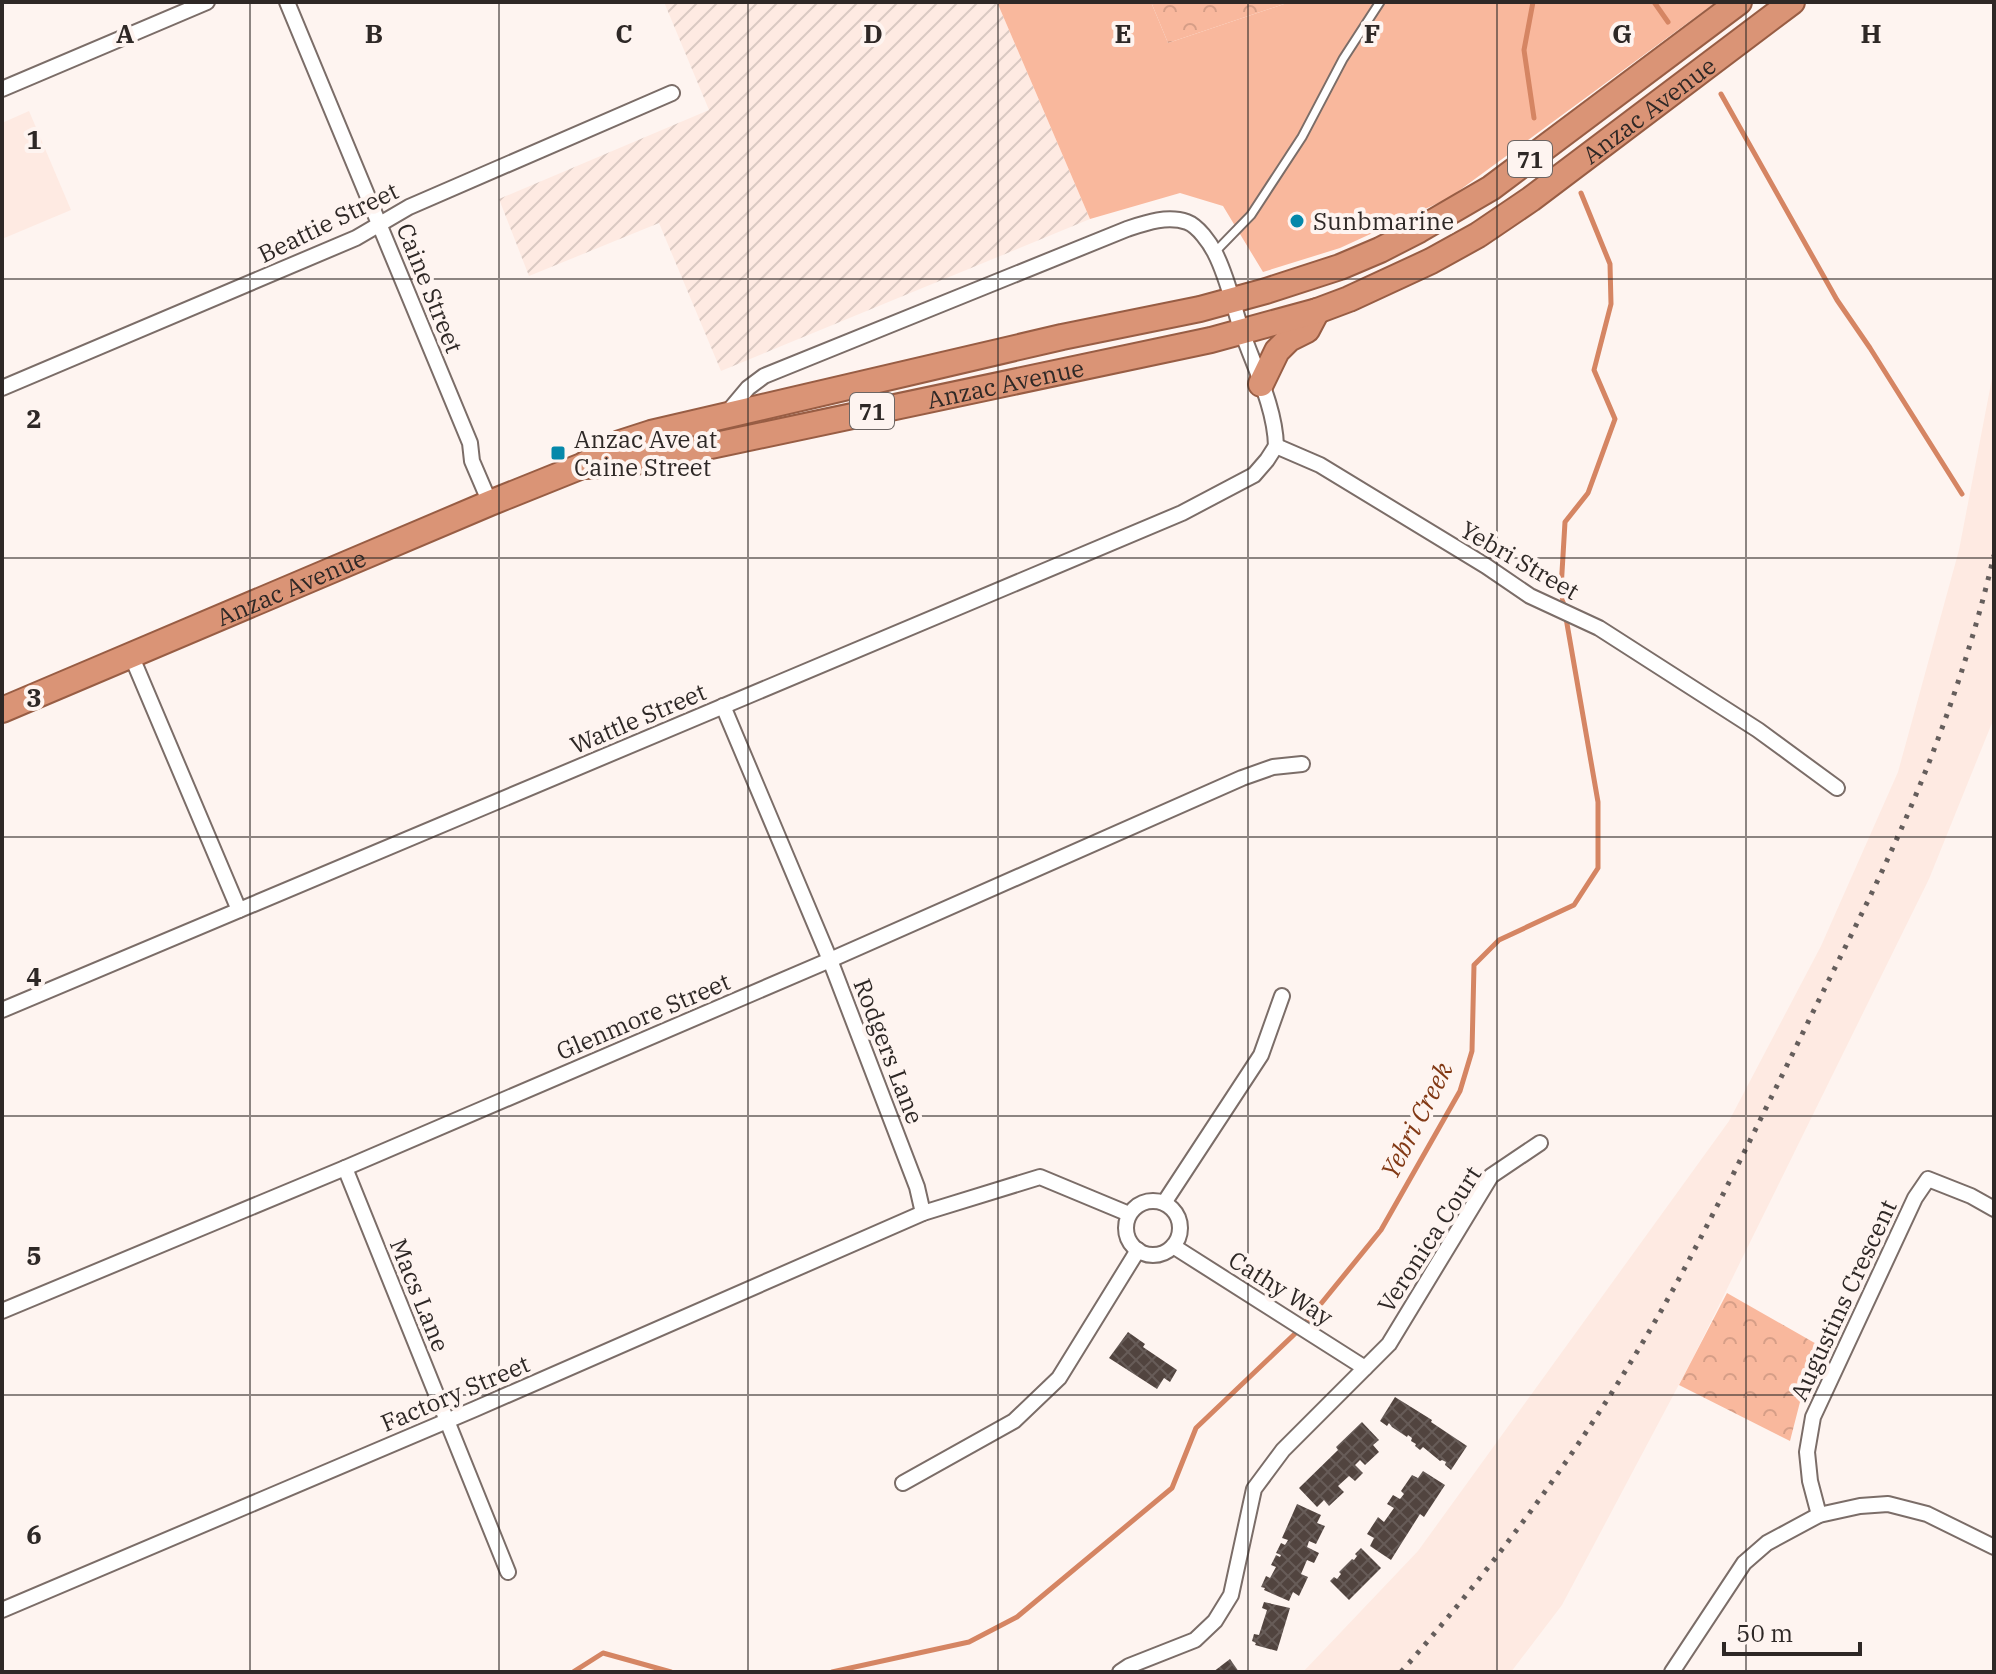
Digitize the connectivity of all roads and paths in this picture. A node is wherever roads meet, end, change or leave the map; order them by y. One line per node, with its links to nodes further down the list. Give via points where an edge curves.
1 (207, 2): 6 (street)
2 (287, 2): 8 (street, Caine Street)
3 (1380, 2): 9 (lane, via 1251,215)
4 (1739, 2): 10 (highway, Anzac Avenue / 71, via 1454,211 1340,267)
5 (1792, 2): 11 (highway, Anzac Avenue / 71, via 1478,235 1394,280)
6 (2, 89)
7 (672, 93): 8 (street, Beattie Street)
8 (380, 224): 16 (street, Beattie Street); 20 (street, Caine Street)
9 (1215, 252): 10 (street); 12 (street, via 1189,222 1149,222)
10 (1232, 301): 13 (street); 17 (highway, Anzac Avenue / 71)
11 (1317, 311): 13 (highway, Anzac Avenue / 71); 15 (highway, via 1307,330 1277,351)
12 (891, 325): 14 (street); 17 (street, via 764,376)
13 (1242, 331): 15 (street); 19 (highway, Anzac Avenue / 71, via 626,464)
14 (897, 339)
15 (1261, 384): 18 (street)
16 (2, 388)
17 (725, 416): 19 (highway, Anzac Avenue / 71, via 620,443)
18 (1276, 446): 22 (street, Wattle Street, via 1254,475 1182,513); 25 (street, Yebri Street, via 1320,465 1530,596 1599,628 1758,730)
19 (582, 466): 20 (highway, Anzac Avenue / 71)
20 (490, 503): 21 (highway, Anzac Avenue / 71)
21 (131, 655): 23 (highway, Anzac Avenue / 71); 26 (street)
22 (723, 706): 26 (street, Wattle Street); 27 (street, Rodgers Lane)
23 (2, 710)
24 (1302, 764): 27 (street, Glenmore Street, via 1242,778)
25 (1837, 788)
26 (239, 910): 29 (street, Wattle Street)
27 (830, 960): 31 (street, Glenmore Street); 34 (street, Rodgers Lane)
28 (1282, 996): 32 (street, via 1261,1055)
29 (2, 1010)
30 (1540, 1143): 39 (street, Veronica Court, via 1491,1176 1389,1344)
31 (345, 1168): 38 (street, Glenmore Street); 40 (street, Macs Lane)
32 (1164, 1203): 35 (street, via 1141,1203); 36 (street, via 1179,1223)
33 (1994, 1209): 42 (street, Augustins Crescent, via 1928,1179 1915,1198 1813,1417 1807,1452)
34 (923, 1213): 35 (street, via 1040,1177); 40 (street, Factory Street)
35 (1129, 1214): 37 (street, via 1128,1238)
36 (1173, 1246): 37 (street, via 1152,1255); 39 (street, Cathy Way)
37 (1138, 1250): 41 (street, via 1059,1378 1014,1421)
38 (2, 1311)
39 (1365, 1368): 46 (street, Veronica Court, via 1283,1450 1254,1489 1231,1595 1215,1621 1195,1640)
40 (446, 1421): 44 (street, Macs Lane); 45 (street, Factory Street)
41 (903, 1483)
42 (1819, 1515): 43 (street, via 1888,1504 1927,1514); 47 (street, via 1767,1543 1744,1563)
43 (1994, 1547)
44 (508, 1572)
45 (2, 1610)
46 (1120, 1672)
47 (1672, 1672)

